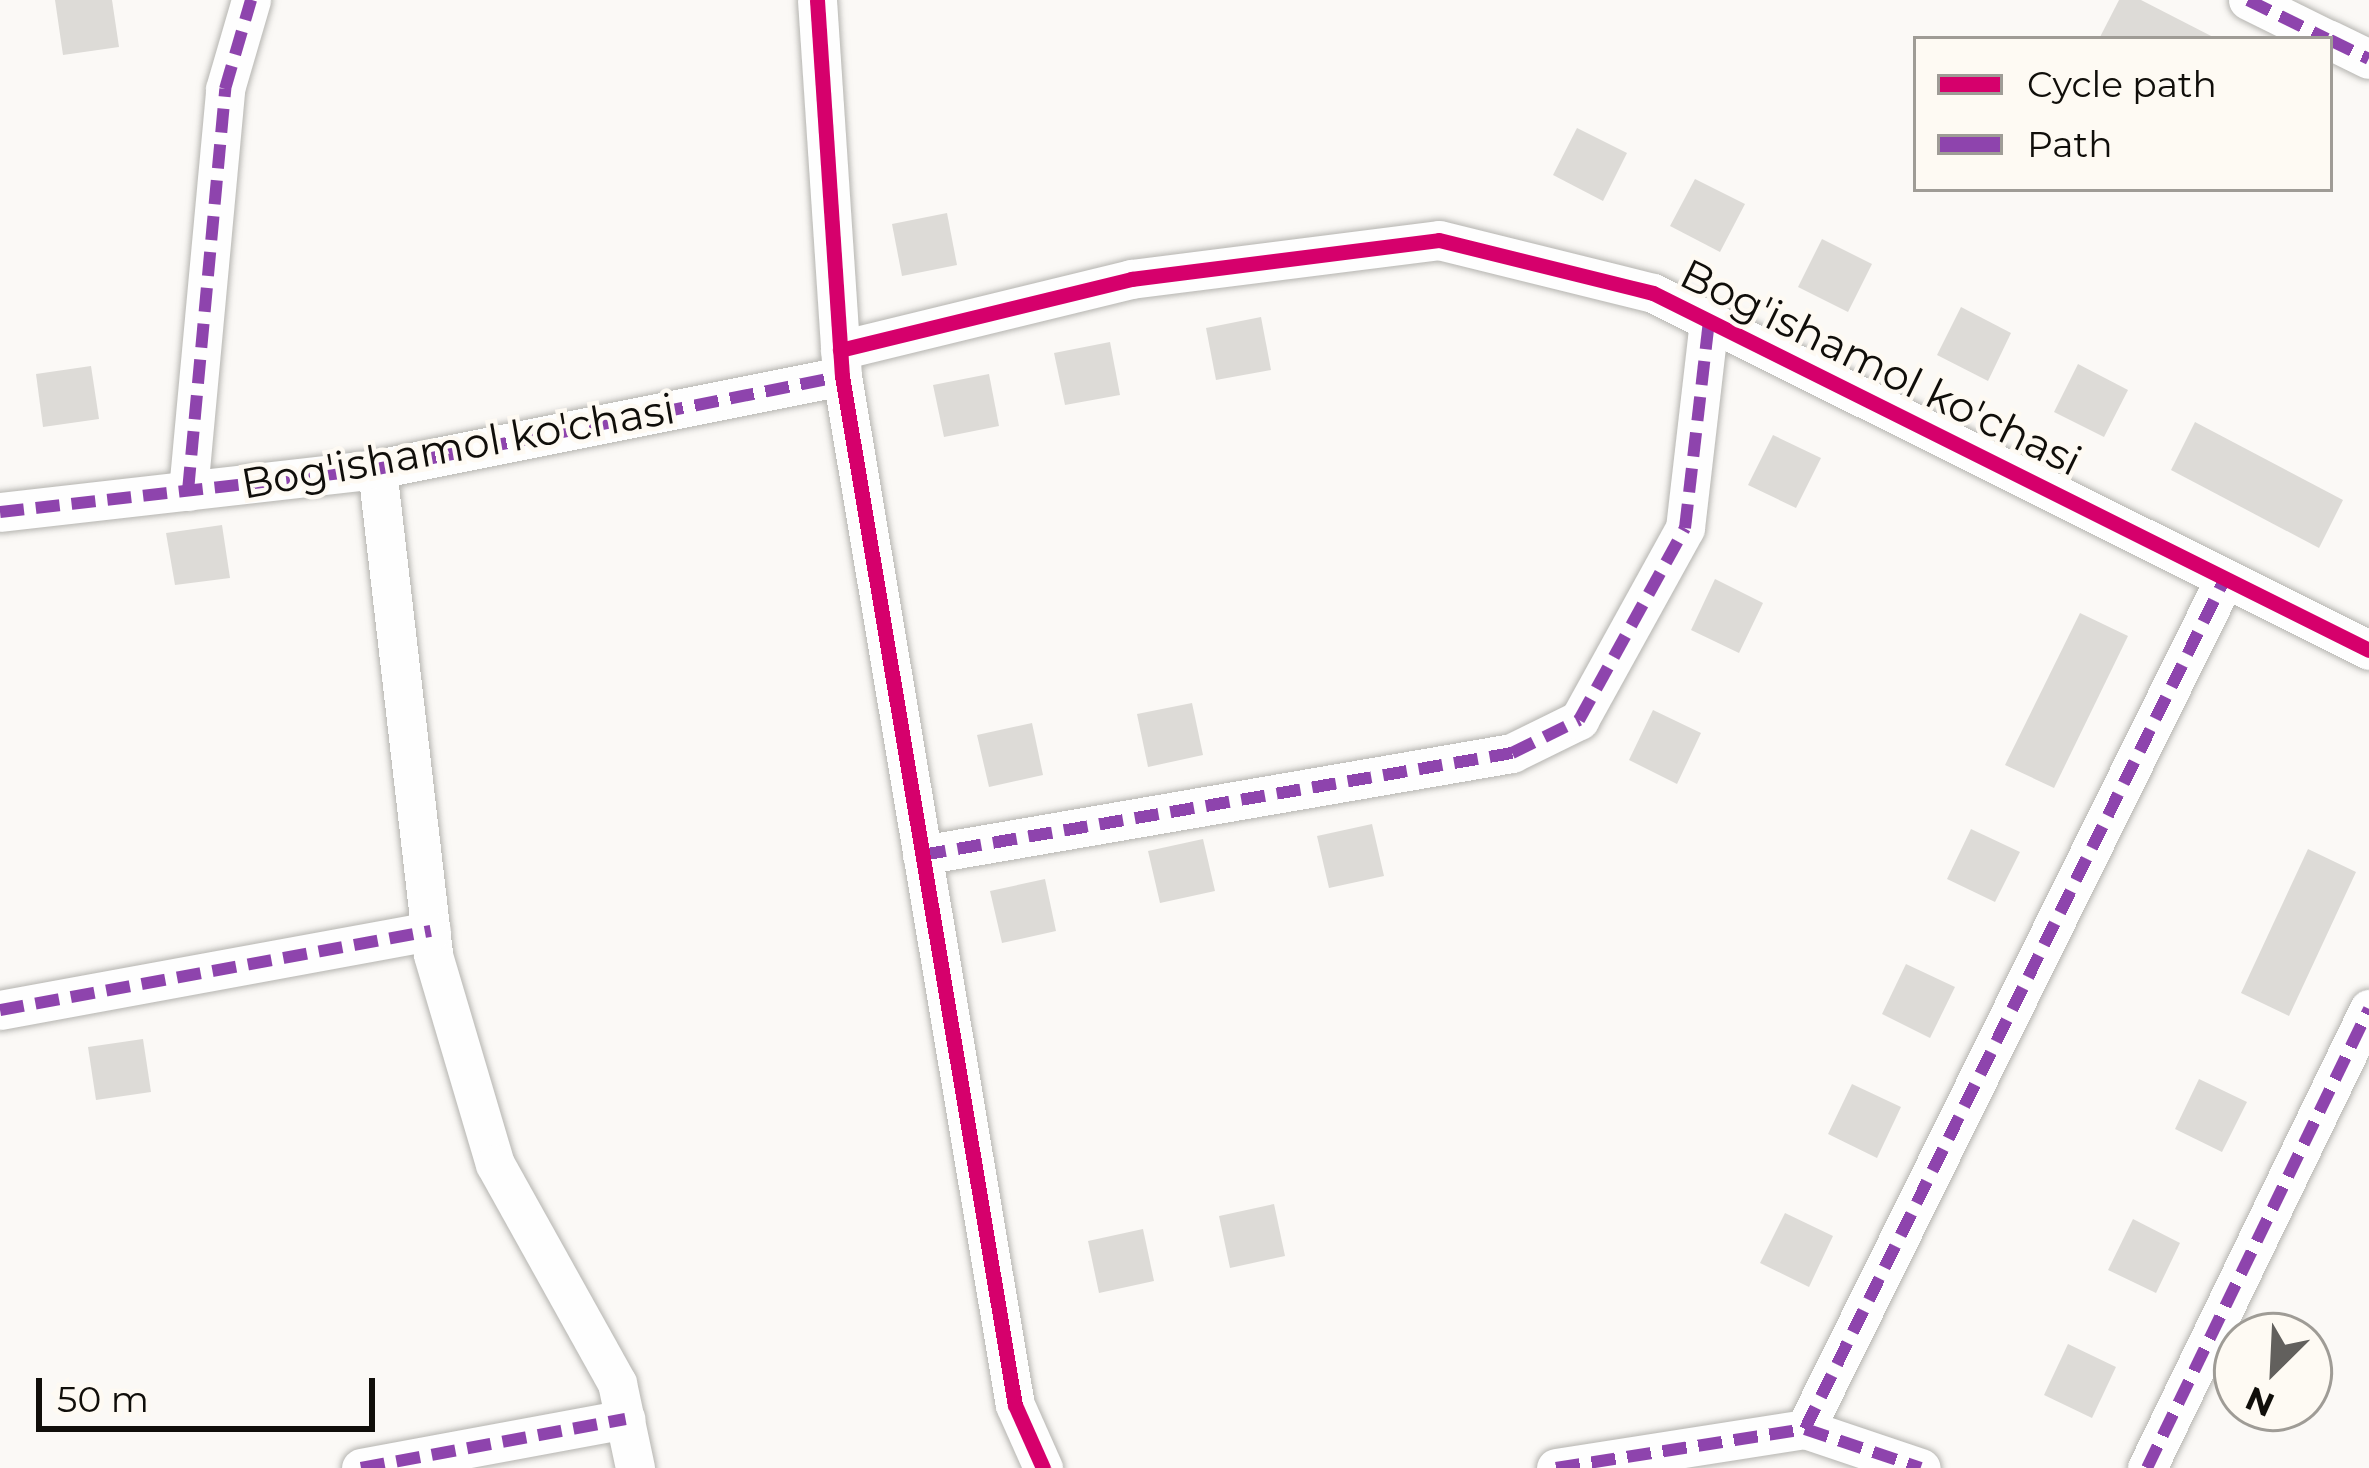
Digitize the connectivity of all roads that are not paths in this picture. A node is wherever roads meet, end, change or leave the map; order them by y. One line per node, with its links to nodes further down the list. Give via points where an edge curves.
1 (251, 0): 10 (street, via 225,89)
2 (817, 0): 8 (street)
3 (2248, 0): 4 (street)
4 (2321, 36)
5 (2333, 42): 6 (street)
6 (2369, 59)
7 (1709, 321): 8 (street, Bog'ishamol ko'chasi, via 1653,293 1439,240 1131,279); 12 (street, Bog'ishamol ko'chasi); 14 (street, via 1685,528 1579,720 1512,753)
8 (841, 363): 9 (street, Bog'ishamol ko'chasi); 14 (street)
9 (376, 469): 10 (street, Bog'ishamol ko'chasi); 15 (street)
10 (188, 491): 11 (street, Bog'ishamol ko'chasi)
11 (0, 512)
12 (2225, 578): 13 (street, Bog'ishamol ko'chasi); 19 (street)
13 (2369, 650)
14 (922, 855): 22 (street, via 1015,1405)
15 (431, 931): 17 (street); 18 (street, via 495,1164 617,1383)
16 (2369, 1009): 25 (street)
17 (0, 1010)
18 (625, 1419): 20 (street); 21 (street)
19 (1805, 1429): 23 (street); 24 (street)
20 (361, 1468)
21 (635, 1468)
22 (1043, 1468)
23 (1556, 1468)
24 (1921, 1468)
25 (2147, 1468)

